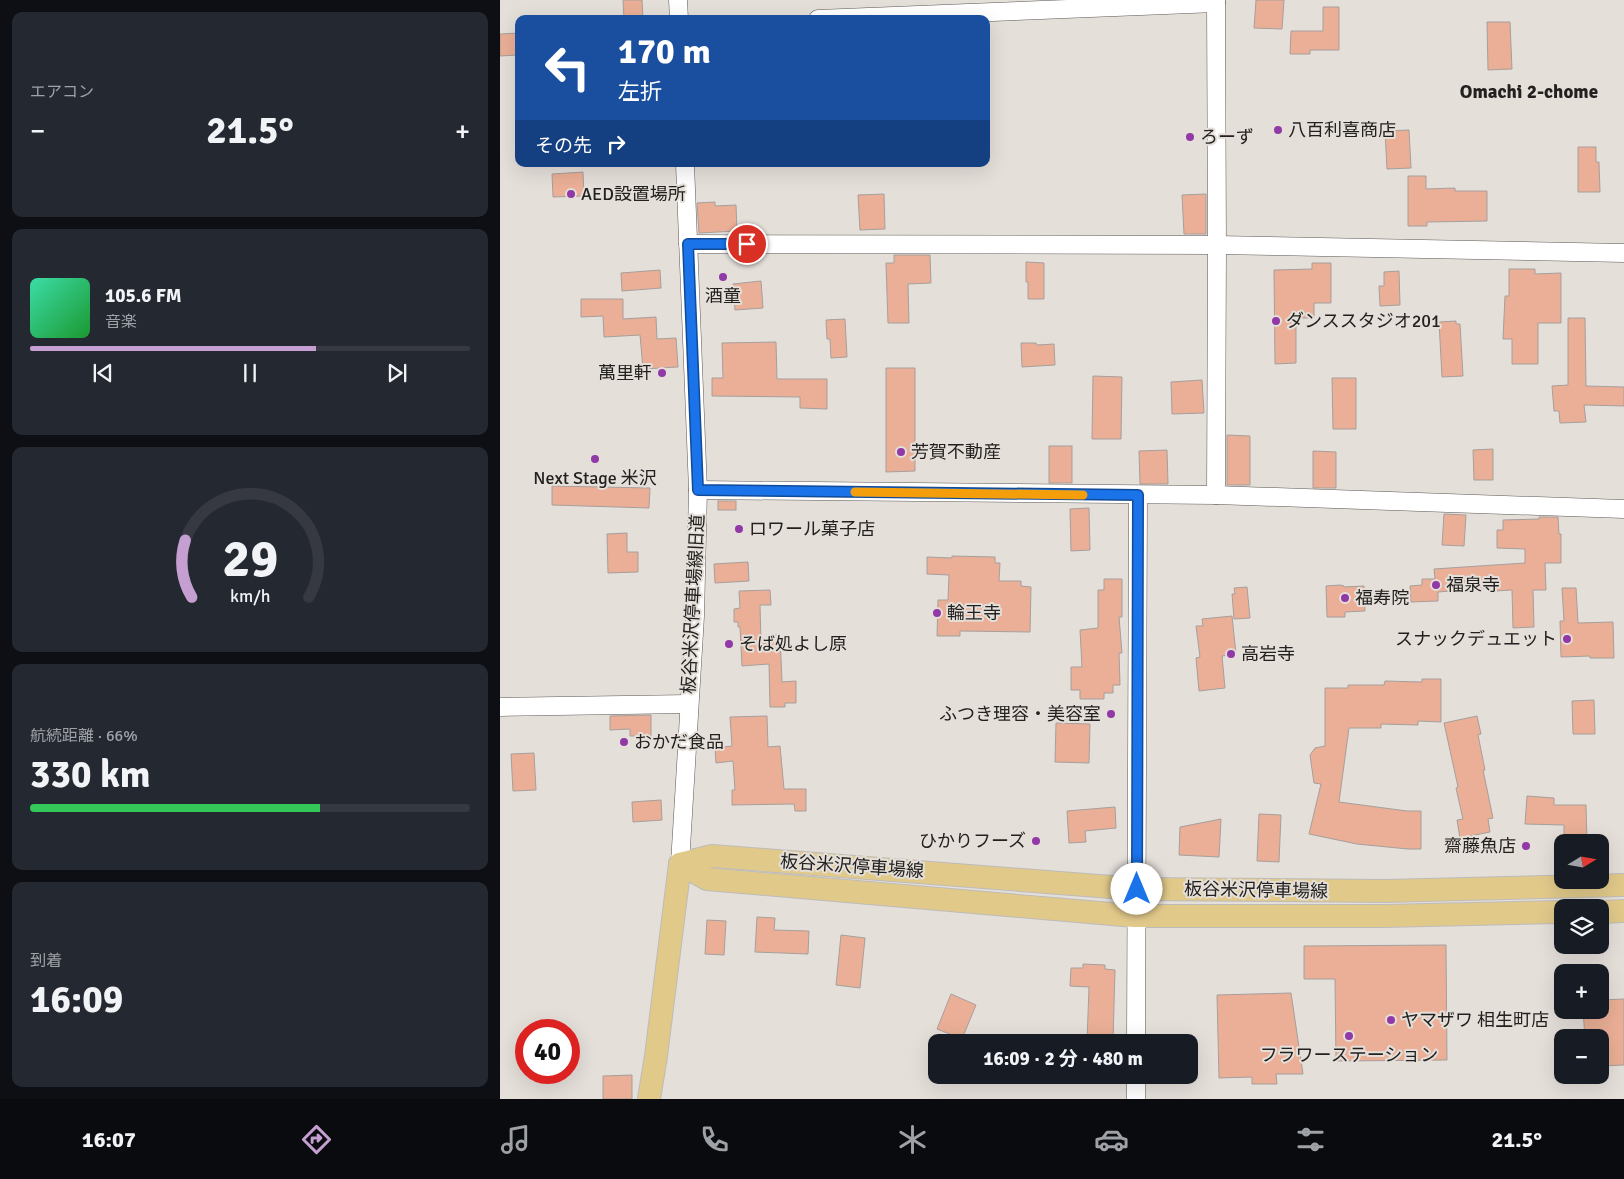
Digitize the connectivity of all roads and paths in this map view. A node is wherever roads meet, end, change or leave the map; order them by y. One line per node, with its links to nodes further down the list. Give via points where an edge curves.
1 (678, 0): 3 (street)
2 (1216, 2): 4 (street); 7 (street)
3 (679, 15)
4 (912, 15)
5 (685, 167): 6 (street, 板谷米沢停車場線旧道)
6 (688, 244): 7 (street); 9 (street, 板谷米沢停車場線旧道)
7 (1217, 245): 8 (street); 11 (street)
8 (1624, 253)
9 (698, 490): 10 (street); 13 (street, 板谷米沢停車場線旧道)
10 (1138, 495): 11 (street); 17 (street)
11 (1216, 495): 12 (street)
12 (1624, 509)
13 (689, 704): 14 (street); 15 (street, 板谷米沢停車場線旧道)
14 (500, 707)
15 (680, 864): 17 (main road, 板谷米沢停車場線, via 712,856); 21 (main road, 板谷米沢停車場線, via 707,879); 24 (main road)
16 (1624, 886): 17 (main road, 板谷米沢停車場線, via 1385,891)
17 (1137, 889): 21 (street)
18 (1624, 911): 20 (main road)
19 (1554, 912): 21 (main road, 板谷米沢停車場線)
20 (1609, 912)
21 (1135, 916): 22 (street)
22 (1136, 1034)
23 (1136, 1084): 25 (street)
24 (649, 1099)
25 (1136, 1099)

